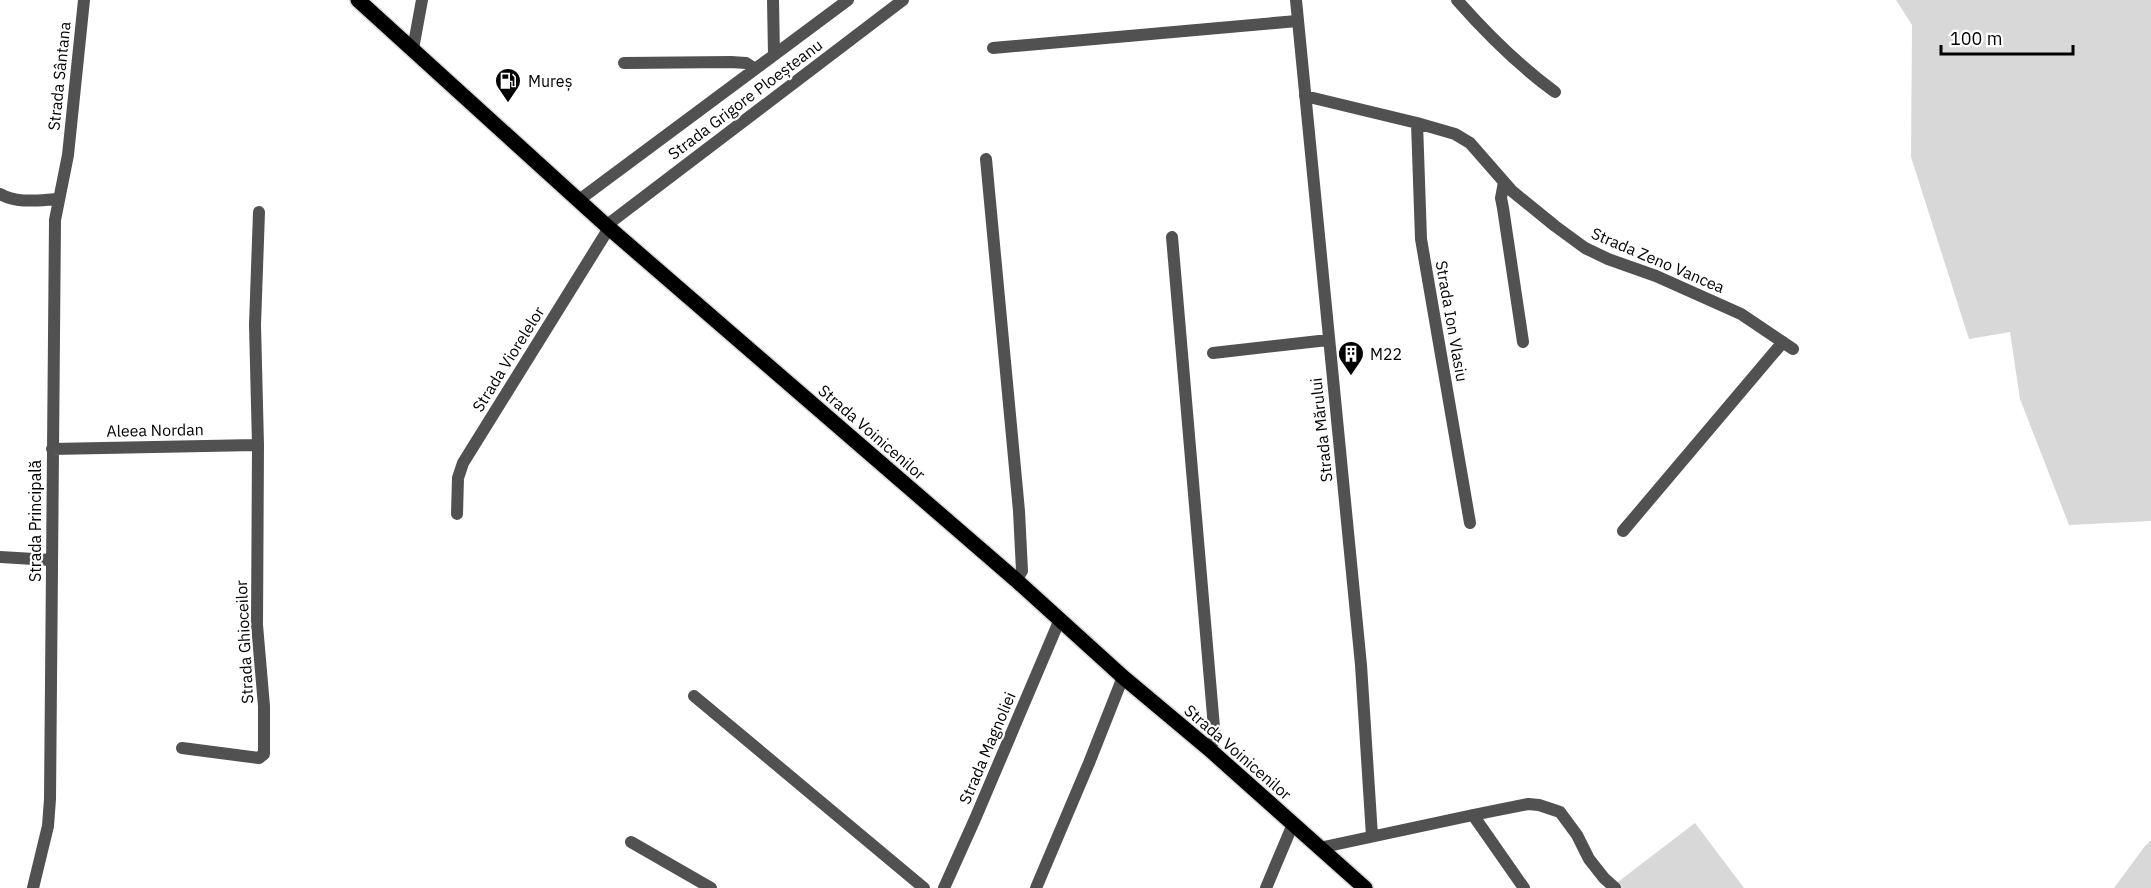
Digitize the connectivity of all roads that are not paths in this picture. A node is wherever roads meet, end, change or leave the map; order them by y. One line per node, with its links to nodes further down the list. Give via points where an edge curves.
1 (84, 0): 18 (street, Strada Sântana)
2 (358, 0): 11 (main road, Strada Voinicenilor)
3 (422, 0): 11 (street)
4 (773, 0): 12 (street)
5 (848, 0): 12 (street)
6 (903, 0): 25 (street, Strada Grigore Ploeșteanu, via 618,214)
7 (1296, 0): 9 (street, Strada Mărului)
8 (1457, 0): 15 (street, via 1497,44)
9 (1298, 21): 10 (street); 16 (street, Strada Mărului)
10 (993, 48)
11 (413, 49): 23 (main road, Strada Voinicenilor)
12 (774, 55): 14 (street)
13 (624, 63): 14 (street, via 731,62 746,63)
14 (755, 69): 23 (street)
15 (1555, 92)
16 (1305, 96): 17 (street, Strada Zeno Vancea); 27 (street, Strada Mărului)
17 (1416, 123): 20 (street, Strada Zeno Vancea, via 1455,134 1470,143); 33 (street, Strada Ion Vlasiu, via 1421,239)
18 (68, 154): 22 (street, Strada Principală)
19 (986, 159): 37 (street, via 1019,511 1022,571)
20 (1504, 182): 28 (street, via 1503,208); 34 (street, Strada Zeno Vancea, via 1585,249 1741,315 1788,346)
21 (0, 194): 22 (street, via 26,201)
22 (58, 199): 31 (street, Strada Principală)
23 (579, 200): 25 (main road, Strada Voinicenilor)
24 (259, 212): 30 (street, via 255,325)
25 (608, 227): 32 (street, Strada Viorelelor, via 463,463 458,478); 37 (main road, Strada Voinicenilor)
26 (1172, 237): 42 (street, via 1215,739)
27 (1328, 340): 29 (street); 45 (street, Strada Mărului, via 1361,664)
28 (1524, 342)
29 (1213, 353)
30 (258, 445): 31 (street, Aleea Nordan); 41 (street, Strada Ghioceilor, via 257,625 264,754 254,758)
31 (52, 448): 36 (street, Strada Principală)
32 (457, 514)
33 (1470, 523)
34 (1623, 531)
35 (0, 557): 36 (street)
36 (51, 560): 48 (street, Strada Principală, via 50,799 48,826)
37 (1016, 580): 38 (main road, Strada Voinicenilor)
38 (1060, 619): 39 (main road, Strada Voinicenilor); 51 (street, Strada Magnoliei)
39 (1123, 676): 42 (main road, Strada Voinicenilor); 52 (street)
40 (694, 696): 50 (street)
41 (182, 748)
42 (1209, 749): 44 (main road, Strada Voinicenilor)
43 (1473, 815): 45 (street); 55 (street); 56 (street, via 1528,804 1560,812 1593,864)
44 (1293, 824): 47 (main road, Strada Voinicenilor); 53 (street)
45 (1372, 836): 47 (street)
46 (631, 842): 49 (street)
47 (1319, 848): 54 (main road, Strada Voinicenilor)
48 (33, 888)
49 (711, 888)
50 (924, 888)
51 (944, 888)
52 (1036, 888)
53 (1266, 888)
54 (1365, 888)
55 (1524, 888)
56 (1615, 888)

